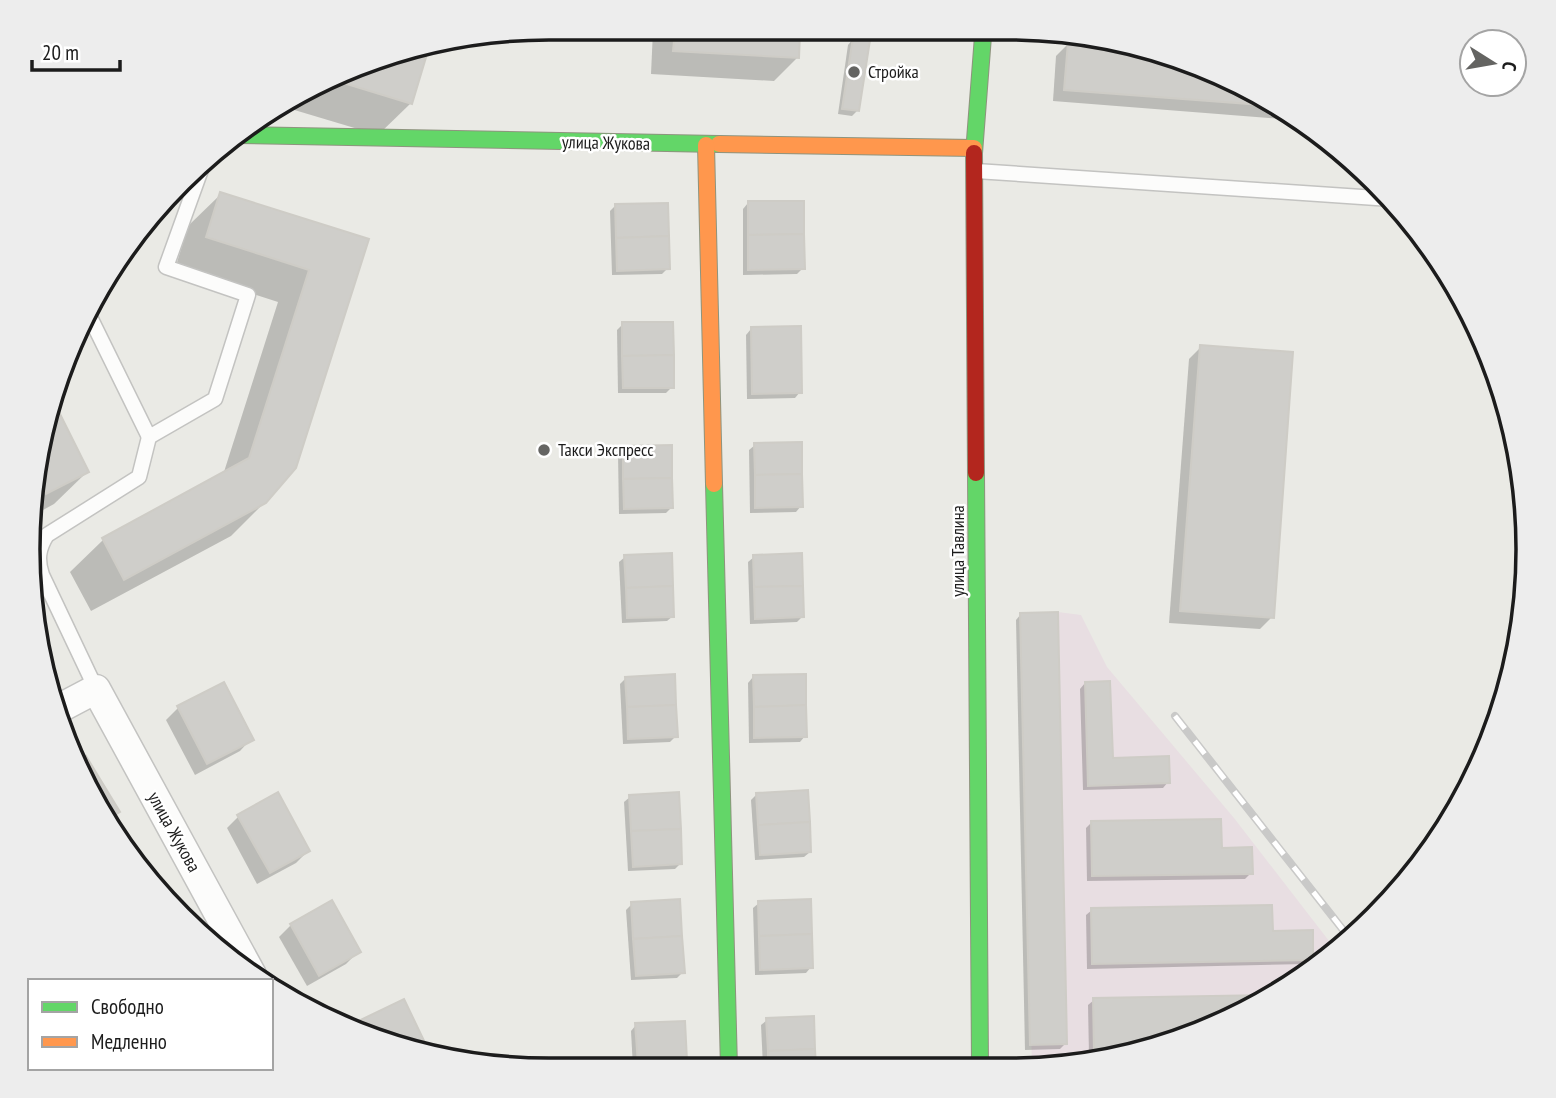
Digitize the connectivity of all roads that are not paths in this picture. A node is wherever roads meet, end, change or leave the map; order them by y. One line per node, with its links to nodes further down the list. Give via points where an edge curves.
1 (983, 40): 4 (street, улица Тавлина)
2 (253, 135): 3 (street, улица Жукова)
3 (706, 145): 4 (street, улица Жукова); 15 (street)
4 (974, 148): 5 (street, улица Тавлина)
5 (975, 171): 7 (lane); 16 (street, улица Тавлина)
6 (196, 182): 9 (lane, via 166,267 248,295 215,399)
7 (1375, 198)
8 (93, 324): 9 (lane)
9 (149, 437): 10 (lane, via 139,477 47,536)
10 (40, 548)
11 (41, 568): 12 (lane)
12 (96, 689): 13 (street); 14 (street, улица Жукова)
13 (65, 705)
14 (241, 954)
15 (729, 1058)
16 (980, 1058)

